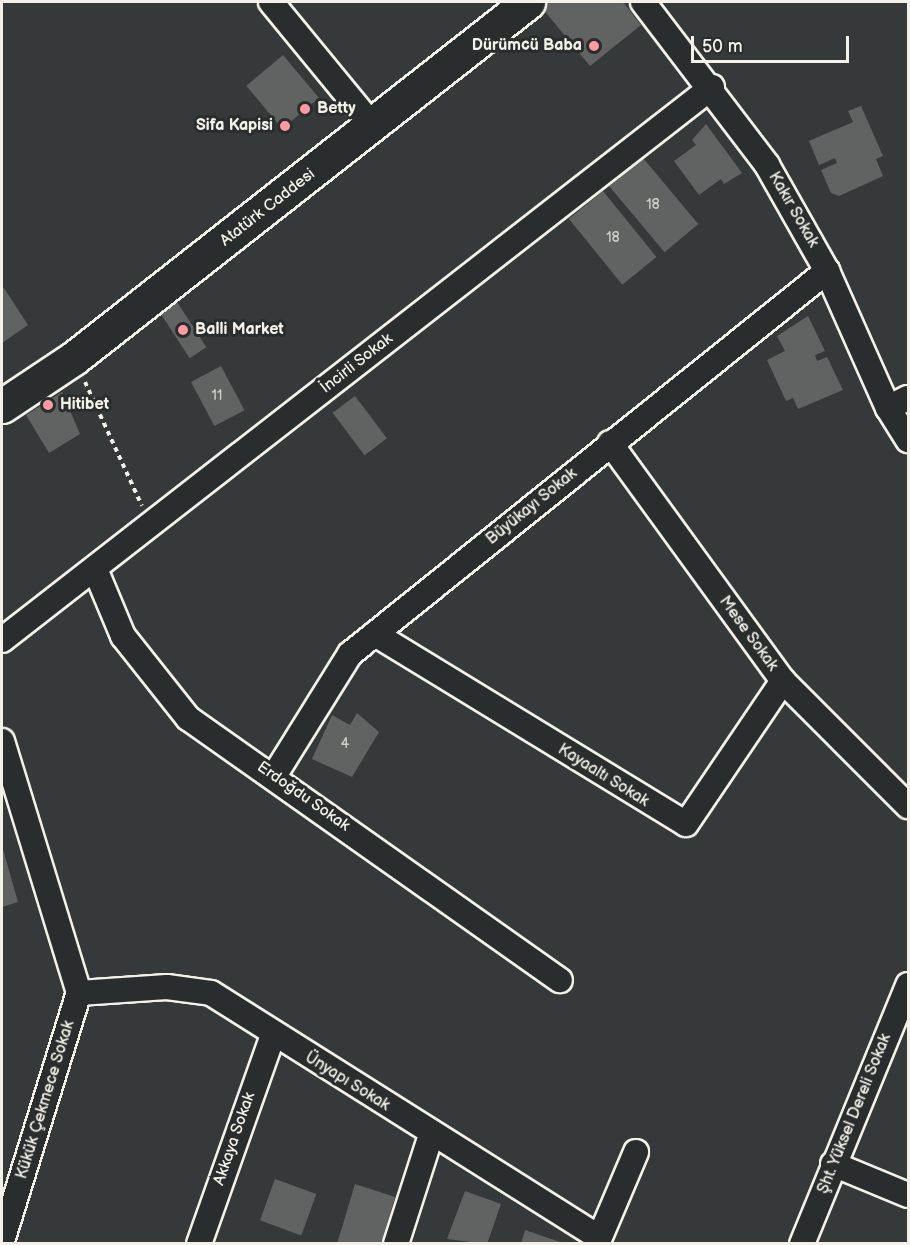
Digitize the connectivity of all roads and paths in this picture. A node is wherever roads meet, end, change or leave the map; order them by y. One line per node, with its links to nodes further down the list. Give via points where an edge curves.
1 (528, 2): 5 (main road, Atatürk Caddesi)
2 (643, 2): 4 (street, Kakır Sokak)
3 (278, 4): 5 (street)
4 (712, 87): 6 (street, Kakır Sokak, via 767,165); 12 (street, İncirli Sokak)
5 (372, 125): 7 (main road, Atatürk Caddesi)
6 (827, 271): 8 (street, Kakır Sokak); 11 (street, Büyükayı Sokak)
7 (74, 358): 9 (main road, Atatürk Caddesi); 12 (path)
8 (898, 403): 10 (street, Kakır Sokak)
9 (2, 406)
10 (909, 440)
11 (610, 443): 14 (street, Büyükayı Sokak); 16 (street, Mese Sokak)
12 (151, 526): 13 (street, İncirli Sokak)
13 (95, 569): 15 (street, İncirli Sokak); 18 (street, Erdoğdu Sokak, via 123,636 157,683 188,718)
14 (375, 634): 16 (street, Kayaaltı Sokak, via 686,824); 18 (street, Büyükayı Sokak, via 350,654)
15 (2, 640)
16 (783, 681): 19 (street, Mese Sokak)
17 (2, 741): 22 (street)
18 (274, 776): 20 (street, Erdoğdu Sokak)
19 (909, 806)
20 (560, 980)
21 (909, 985): 23 (street, Şht. Yüksel Dereli Sokak)
22 (79, 993): 24 (street, Ünyapı Sokak, via 167,987 211,993); 30 (street, Kükük Çekmece Sokak)
23 (903, 1011): 27 (street, Şht. Yüksel Dereli Sokak)
24 (273, 1035): 25 (street, Ünyapı Sokak); 31 (street, Akkaya Sokak)
25 (431, 1135): 29 (street, Ünyapı Sokak); 32 (street)
26 (636, 1152): 29 (street)
27 (834, 1164): 28 (street); 33 (street, Şht. Yüksel Dereli Sokak)
28 (909, 1195)
29 (598, 1240)
30 (2, 1241)
31 (199, 1244)
32 (396, 1244)
33 (802, 1244)

